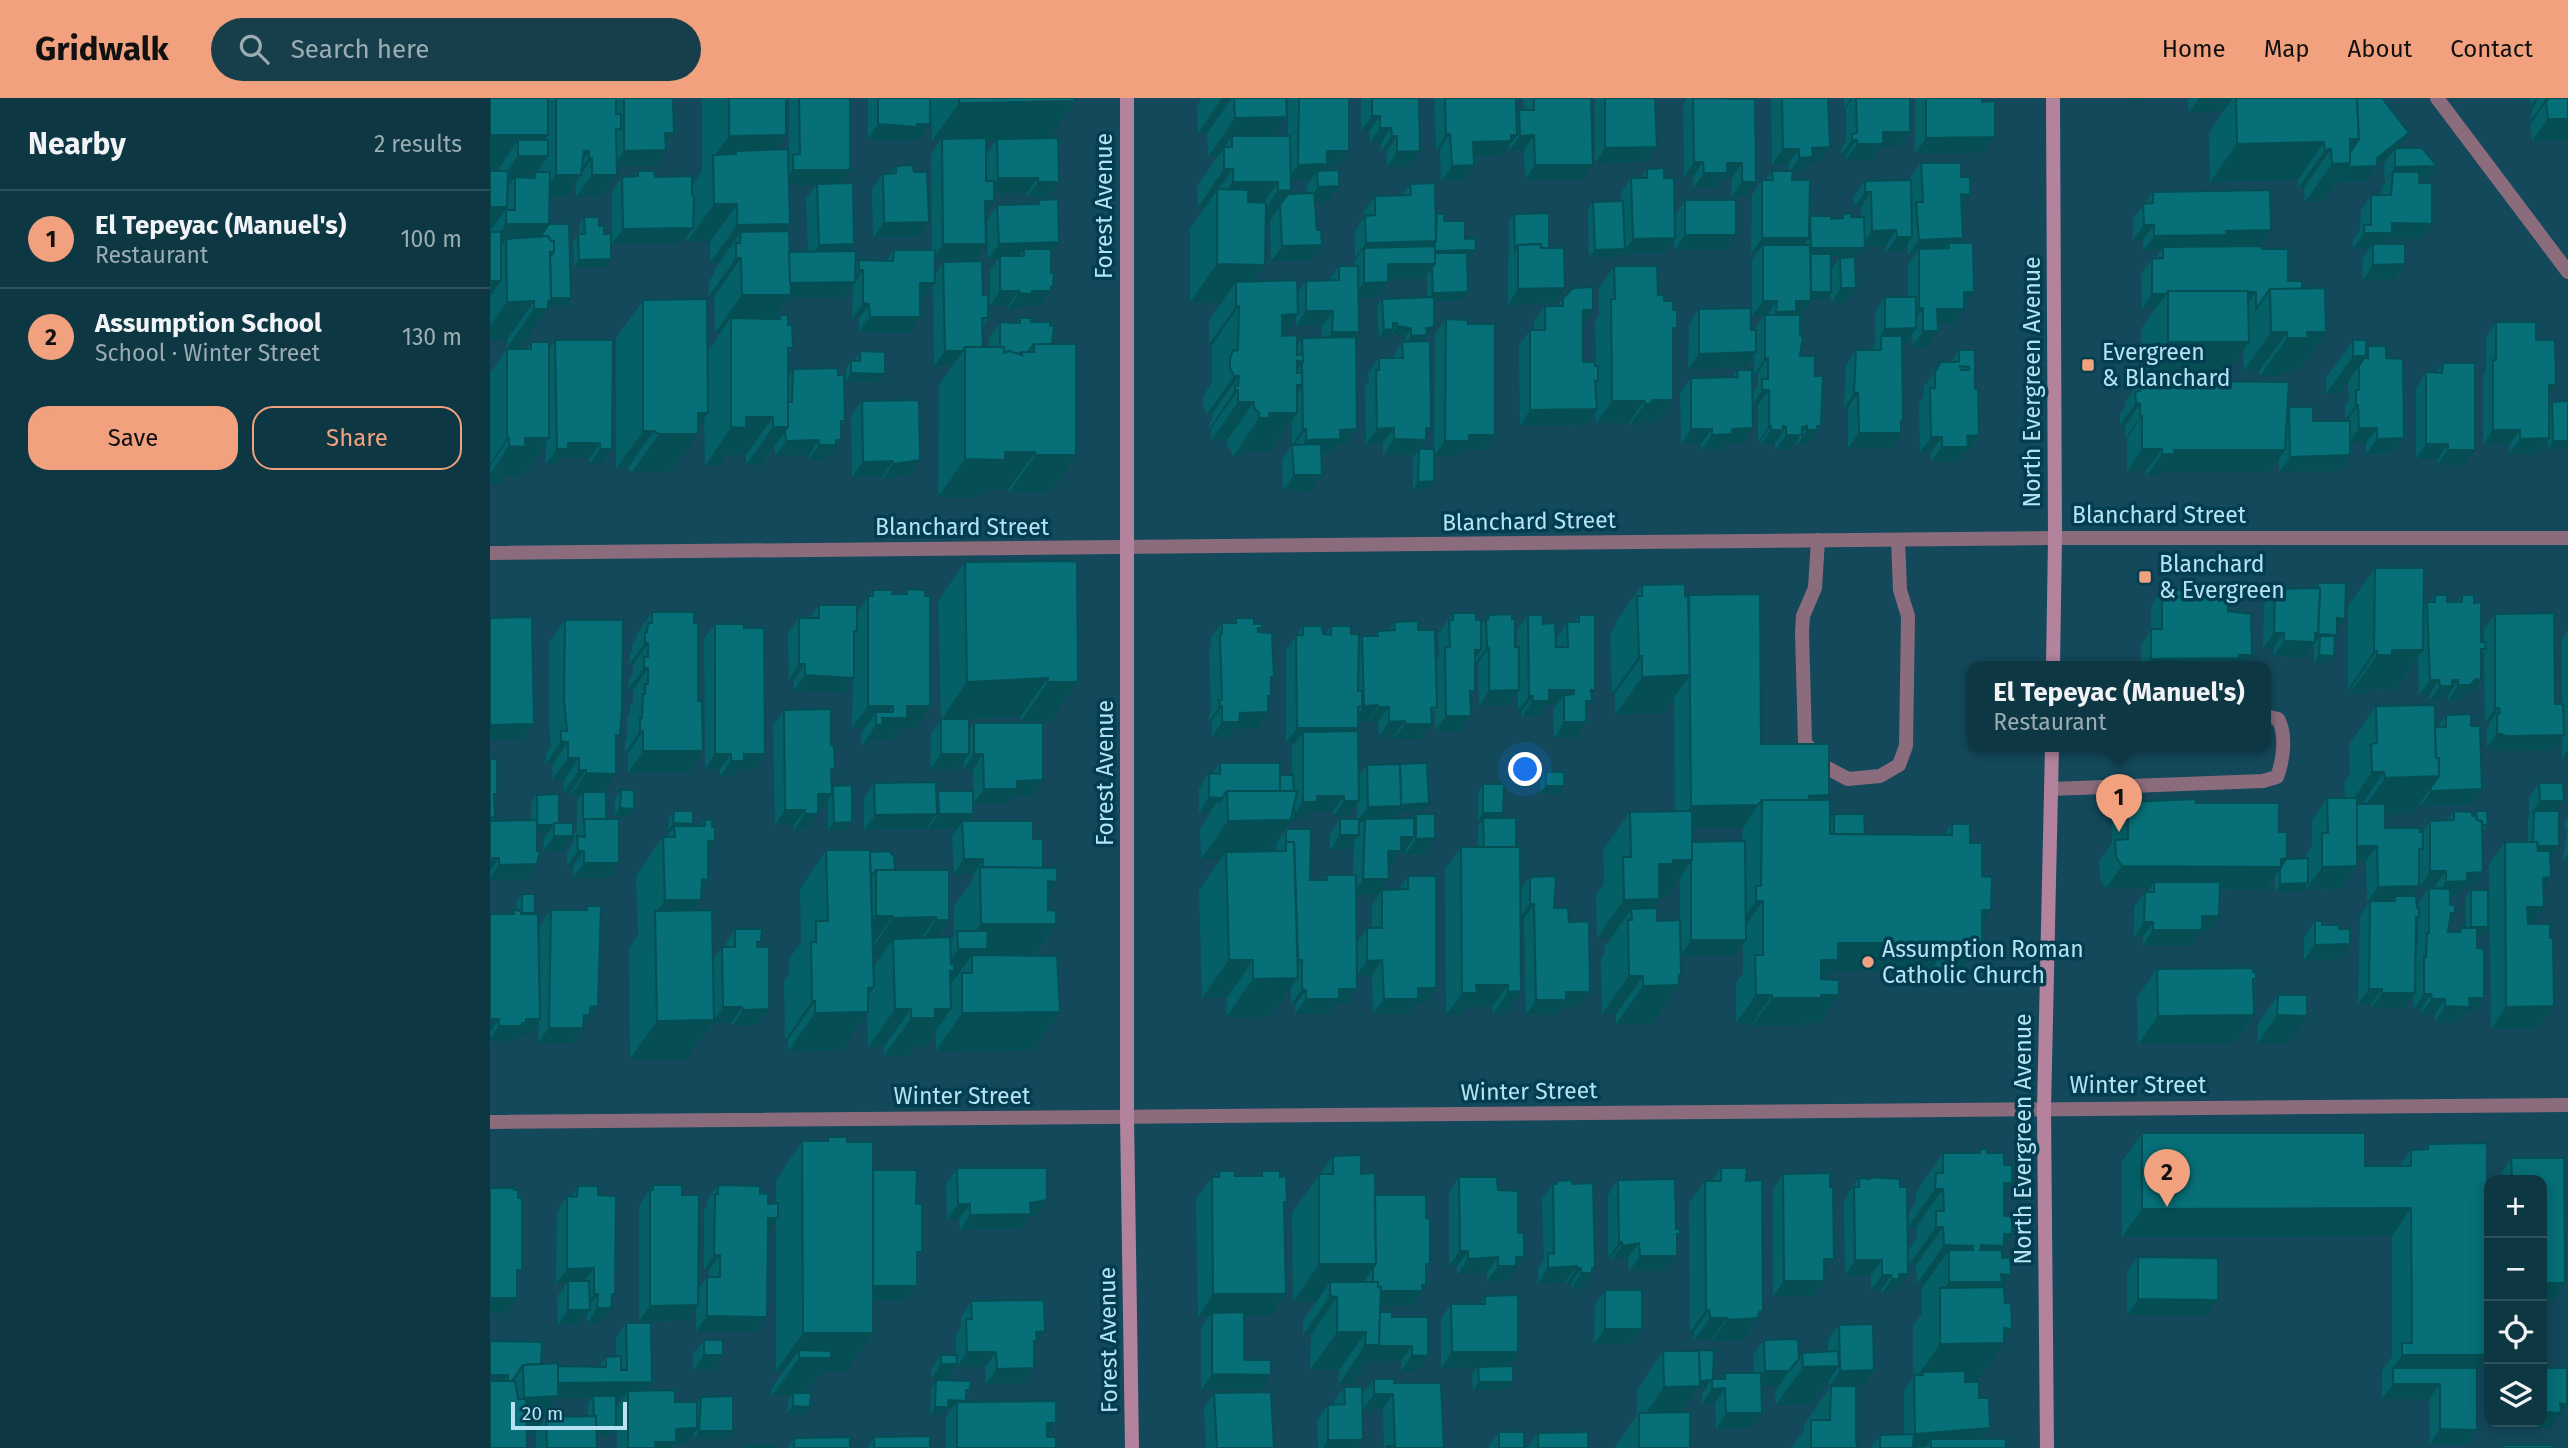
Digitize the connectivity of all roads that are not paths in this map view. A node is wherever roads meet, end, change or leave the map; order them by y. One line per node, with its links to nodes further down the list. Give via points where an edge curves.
1 (1127, 98): 9 (street, Forest Avenue)
2 (2053, 98): 5 (street, North Evergreen Avenue)
3 (2437, 98): 4 (street)
4 (2568, 272)
5 (2056, 538): 6 (street, Blanchard Street); 8 (street, Blanchard Street); 11 (street, North Evergreen Avenue)
6 (2568, 538)
7 (1818, 540): 8 (street, Blanchard Street); 8 (street, via 1814,592 1803,616 1805,742 1820,764 1848,779 1880,776 1899,765 1906,746 1908,615); 9 (street, Blanchard Street)
8 (1898, 540)
9 (1128, 548): 10 (street, Blanchard Street); 17 (street, Forest Avenue)
10 (490, 553)
11 (2053, 661)
12 (2271, 717): 14 (street, via 2282,727 2281,765 2277,777 2263,782)
13 (2052, 752): 14 (street, North Evergreen Avenue)
14 (2051, 789): 16 (street, North Evergreen Avenue)
15 (2568, 1105): 16 (street, Winter Street)
16 (2045, 1109): 17 (street, Winter Street); 20 (street, North Evergreen Avenue)
17 (1127, 1118): 18 (street, Winter Street); 19 (street, Forest Avenue)
18 (490, 1122)
19 (1132, 1448)
20 (2047, 1448)

